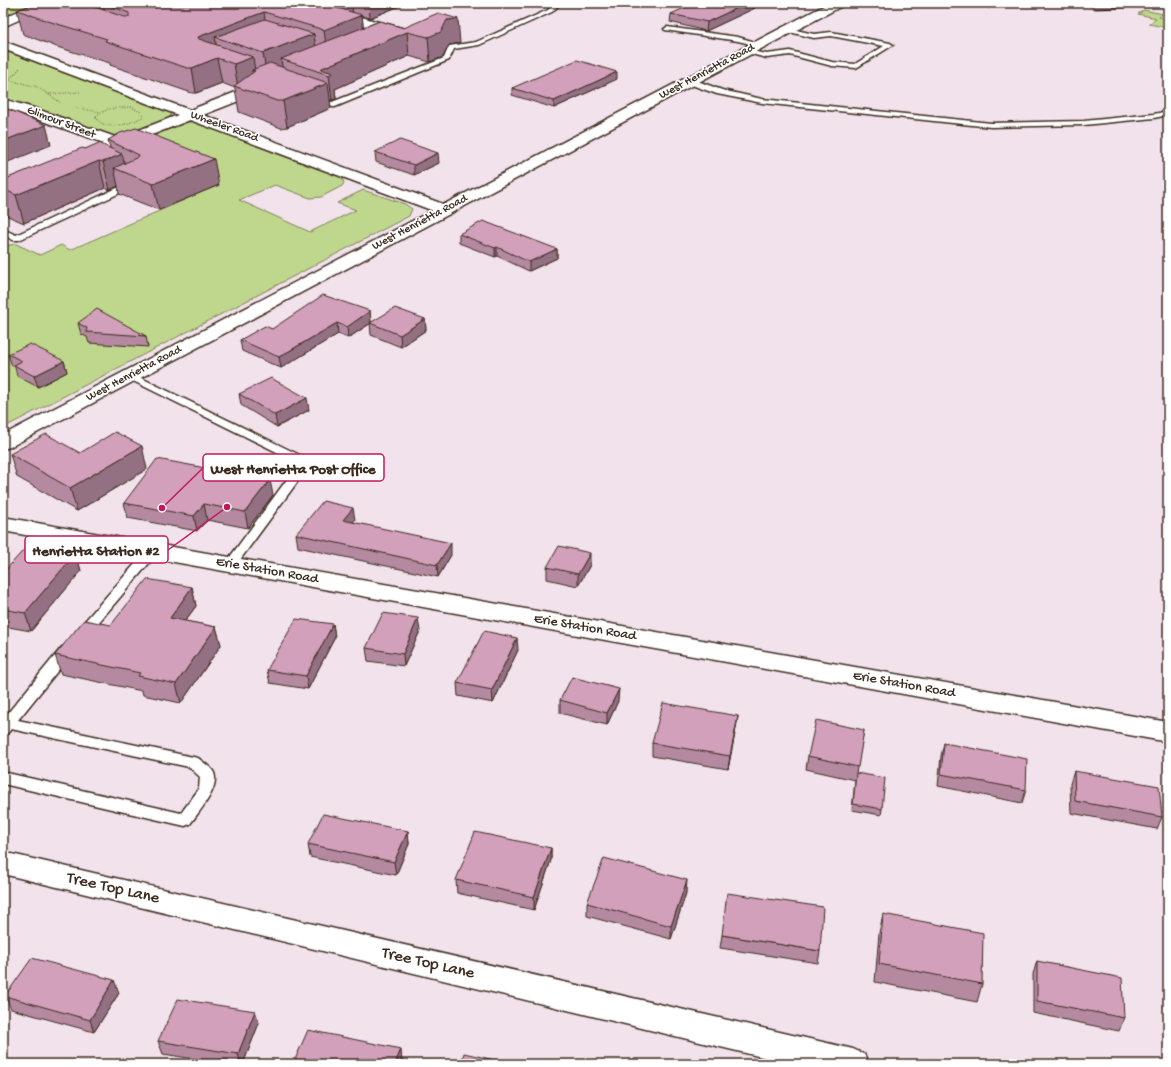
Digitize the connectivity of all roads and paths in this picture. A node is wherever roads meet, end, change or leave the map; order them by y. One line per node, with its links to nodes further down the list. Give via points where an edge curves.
1 (46, 3): 7 (street)
2 (300, 3): 10 (street, via 399,32)
3 (554, 3): 19 (lane, via 556,5 550,11 477,44 451,47 447,59 332,105)
4 (838, 3): 9 (street, West Henrietta Road)
5 (982, 3): 6 (lane)
6 (990, 5)
7 (3, 23)
8 (666, 29): 12 (lane, via 738,39)
9 (787, 30): 12 (street, West Henrietta Road); 12 (lane, via 814,36 831,34 890,45 856,66 832,64 790,53 767,56)
10 (379, 40)
11 (3, 46): 27 (street, Wheeler Road)
12 (752, 48): 15 (street, West Henrietta Road)
13 (257, 78): 16 (lane)
14 (5, 79): 18 (path, via 32,86)
15 (689, 81): 26 (lane, via 720,92 762,101 991,125 1084,123); 33 (street, West Henrietta Road)
16 (274, 82): 27 (street)
17 (85, 92): 18 (path)
18 (49, 94): 21 (path)
19 (310, 97)
20 (3, 103): 28 (street, Glimour Street)
21 (62, 103)
22 (108, 104): 24 (path)
23 (72, 107): 25 (path)
24 (108, 109): 25 (path); 25 (path, via 131,107 143,113 132,122 109,125 96,118)
25 (101, 112)
26 (1168, 113)
27 (190, 115): 28 (street); 33 (street, Wheeler Road)
28 (118, 143): 29 (street)
29 (84, 156): 30 (street); 31 (lane)
30 (71, 162)
31 (99, 162)
32 (126, 176): 34 (lane, via 139,181 16,238)
33 (445, 210): 35 (street, West Henrietta Road)
34 (3, 232)
35 (131, 376): 36 (street, West Henrietta Road); 39 (lane, via 306,462)
36 (3, 443)
37 (3, 524): 38 (street, Erie Station Road)
38 (153, 551): 39 (street, Erie Station Road); 40 (lane)
39 (230, 565): 41 (street, Erie Station Road)
40 (5, 726): 42 (lane, via 193,762 208,775 206,790 185,820)
41 (1168, 732)
42 (3, 778)
43 (3, 863): 44 (street, Tree Top Lane)
44 (854, 1064)

